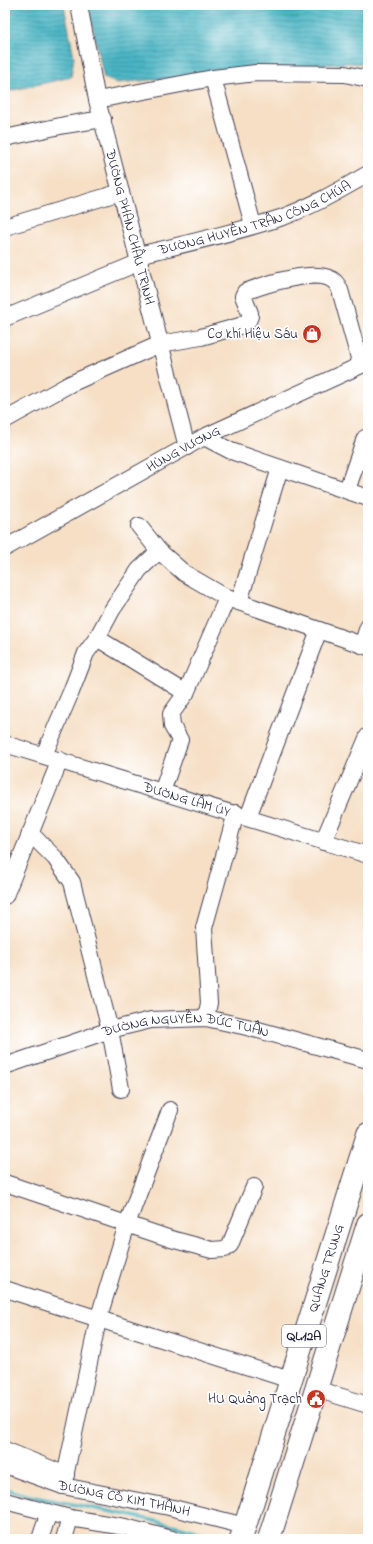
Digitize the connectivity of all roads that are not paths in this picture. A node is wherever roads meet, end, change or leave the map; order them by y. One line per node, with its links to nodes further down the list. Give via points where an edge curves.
1 (79, 5): 4 (street, ĐƯỜNG PHAN CHÂU TRINH)
2 (213, 78): 3 (street, via 256,73 345,74); 4 (street); 9 (street)
3 (368, 79)
4 (97, 100): 5 (street, ĐƯỜNG PHAN CHÂU TRINH)
5 (103, 119): 6 (street); 8 (street, ĐƯỜNG PHAN CHÂU TRINH)
6 (5, 138)
7 (368, 174): 9 (street, ĐƯỜNG HUYỀN TRÂN CÔNG CHÚA, via 315,204)
8 (120, 192): 10 (street); 11 (street, ĐƯỜNG PHAN CHÂU TRINH)
9 (252, 225): 11 (street, ĐƯỜNG HUYỀN TRÂN CÔNG CHÚA)
10 (5, 227)
11 (139, 258): 12 (street, ĐƯỜNG HUYỀN TRÂN CÔNG CHÚA); 13 (street, ĐƯỜNG PHAN CHÂU TRINH)
12 (5, 318)
13 (160, 344): 14 (street, via 201,337 240,326 248,321 250,316 243,296 245,292 290,279 318,275 336,282); 15 (street, via 70,384); 18 (street, ĐƯỜNG PHAN CHÂU TRINH)
14 (365, 364): 16 (street, HÙNG VƯƠNG)
15 (5, 420)
16 (204, 437): 18 (street, HÙNG VƯƠNG); 19 (street, via 231,452)
17 (365, 438): 20 (street)
18 (187, 447): 23 (street, HÙNG VƯƠNG)
19 (280, 468): 20 (street); 25 (street)
20 (347, 490): 21 (street)
21 (368, 498)
22 (139, 526): 24 (street)
23 (6, 544)
24 (159, 551): 25 (street, via 184,573); 28 (street, via 139,570)
25 (233, 600): 27 (street); 30 (street)
26 (368, 627): 29 (street)
27 (319, 630): 29 (street); 36 (street)
28 (97, 638): 30 (street); 33 (street, via 86,652)
29 (365, 646)
30 (186, 694): 35 (street, via 171,714 172,726 180,740)
31 (368, 736): 38 (street)
32 (5, 744): 33 (street, ĐƯỜNG LÂM ÚY)
33 (44, 755): 34 (street, ĐƯỜNG LÂM ÚY)
34 (60, 760): 35 (street, ĐƯỜNG LÂM ÚY); 37 (street)
35 (162, 792): 36 (street, ĐƯỜNG LÂM ÚY)
36 (242, 815): 38 (street, ĐƯỜNG LÂM ÚY); 41 (street, via 204,928 209,1003)
37 (30, 833): 40 (street); 42 (street, via 55,858 72,882)
38 (323, 842): 39 (street, ĐƯỜNG LÂM ÚY)
39 (368, 854)
40 (5, 896)
41 (206, 1018): 42 (street, ĐƯỜNG NGUYỄN ĐỨC TUÂN, via 151,1020); 43 (street, ĐƯỜNG NGUYỄN ĐỨC TUÂN)
42 (110, 1030): 44 (street, ĐƯỜNG NGUYỄN ĐỨC TUÂN); 45 (street)
43 (368, 1060)
44 (5, 1066)
45 (121, 1089)
46 (170, 1110): 50 (street)
47 (368, 1134): 54 (highway, QUANG TRUNG / QL.12A)
48 (5, 1183): 50 (street)
49 (254, 1187): 50 (street, via 230,1245 225,1249 212,1250)
50 (127, 1224): 53 (street)
51 (368, 1224): 55 (highway, QUANG TRUNG / QL.12A)
52 (5, 1289): 53 (street)
53 (98, 1320): 54 (street); 59 (street)
54 (290, 1380): 55 (highway); 63 (highway, QUANG TRUNG / QL.12A)
55 (316, 1389): 56 (street); 64 (highway, QUANG TRUNG / QL.12A)
56 (368, 1405)
57 (5, 1450): 59 (street)
58 (5, 1465): 59 (street, ĐƯỜNG CỔ KIM THÀNH)
59 (64, 1481): 63 (street, ĐƯỜNG CỔ KIM THÀNH)
60 (5, 1501): 61 (street)
61 (48, 1512): 62 (street); 65 (street)
62 (70, 1518): 66 (street); 67 (street, via 125,1527)
63 (245, 1526): 64 (highway)
64 (272, 1531)
65 (40, 1539)
66 (64, 1539)
67 (172, 1539)

